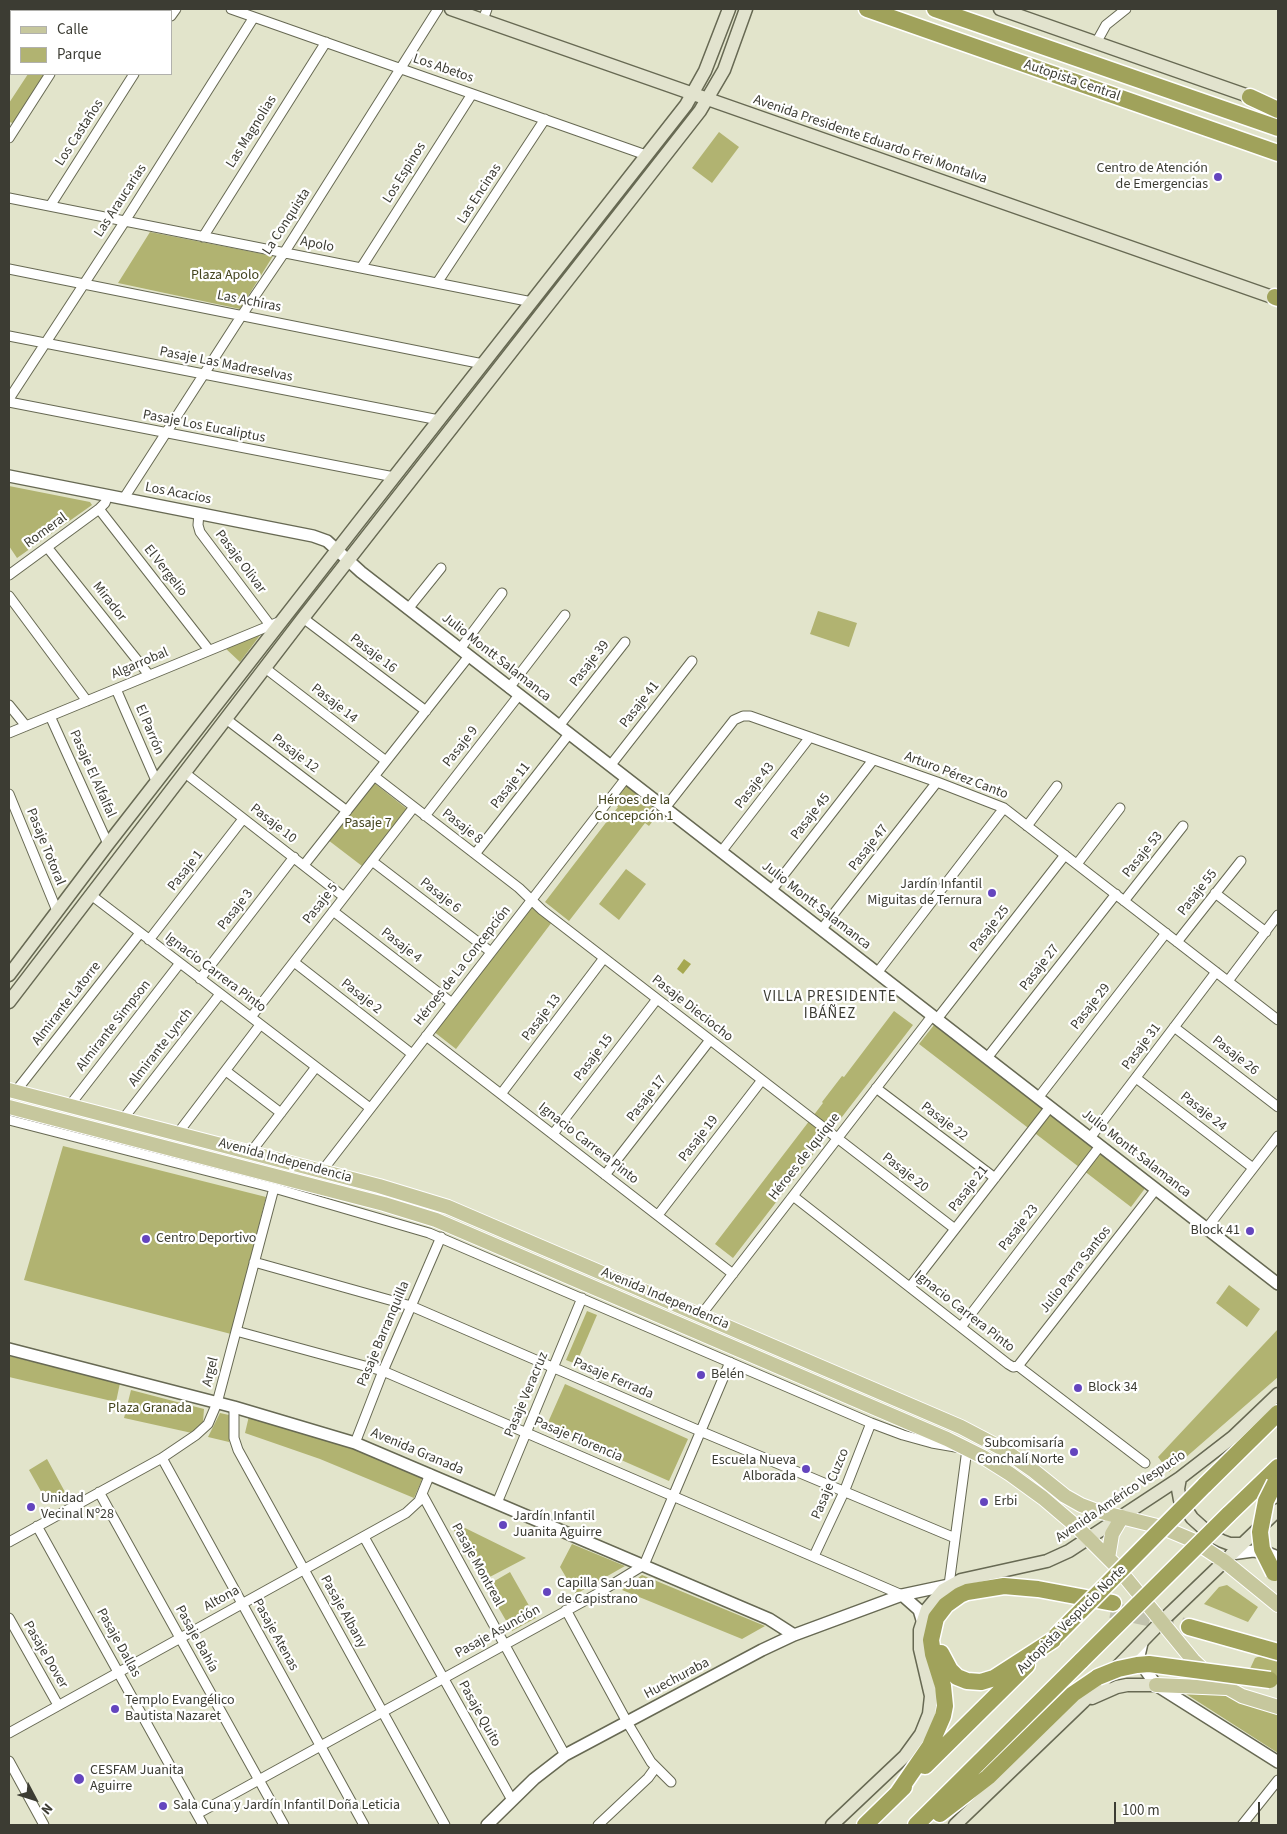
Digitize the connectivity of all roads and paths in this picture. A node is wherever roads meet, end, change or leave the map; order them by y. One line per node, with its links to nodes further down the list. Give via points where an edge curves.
1 (231, 9): 11 (street, Los Abetos)
2 (438, 9): 14 (street, La Conquista)
3 (451, 9): 10 (main road, Avenida Presidente Eduardo Frei Montalva)
4 (729, 9): 18 (main road)
5 (746, 9): 20 (main road, via 724,70)
6 (867, 9): 26 (highway, Autopista Central)
7 (935, 9): 24 (highway, Autopista Central)
8 (1000, 9): 13 (main road)
9 (1126, 9): 13 (street, via 1106,25)
10 (485, 14): 18 (main road, Avenida Presidente Eduardo Frei Montalva)
11 (254, 17): 12 (street, Los Abetos); 30 (street, Las Araucarias)
12 (326, 42): 14 (street, Los Abetos); 31 (street, Las Magnolias)
13 (1096, 43): 19 (main road)
14 (400, 68): 17 (street, Los Abetos); 32 (street, La Conquista)
15 (49, 75): 23 (street)
16 (133, 75): 29 (street, Los Castaños)
17 (472, 94): 22 (street, Los Abetos); 34 (street, Los Espinos)
18 (693, 94): 20 (main road, Avenida Presidente Eduardo Frei Montalva); 27 (main road)
19 (1250, 97): 21 (highway)
20 (708, 99): 36 (main road); 39 (main road, Avenida Presidente Eduardo Frei Montalva)
21 (1278, 108)
22 (545, 119): 27 (street, Los Abetos); 37 (street, Las Encinas)
23 (12, 128): 25 (street)
24 (1278, 128)
25 (9, 138)
26 (1278, 153)
27 (646, 155): 33 (main road)
28 (9, 198): 29 (street, Apolo)
29 (50, 206): 30 (street, Apolo)
30 (125, 221): 31 (street, Apolo); 38 (street, Las Araucarias)
31 (203, 237): 32 (street, Apolo)
32 (284, 253): 34 (street, Apolo); 41 (street, La Conquista)
33 (565, 260): 36 (main road); 40 (main road)
34 (362, 268): 37 (street, Apolo)
35 (9, 269): 38 (street, Las Achiras)
36 (577, 269): 57 (main road)
37 (437, 283): 40 (street, Apolo)
38 (84, 284): 41 (street, Las Achiras); 43 (street, Las Araucarias)
39 (1277, 298)
40 (532, 302): 44 (main road)
41 (242, 315): 44 (street, Las Achiras); 45 (street, La Conquista)
42 (9, 336): 43 (street, Pasaje Las Madreselvas)
43 (45, 343): 45 (street, Pasaje Las Madreselvas); 46 (street, Las Araucarias)
44 (483, 364): 47 (main road)
45 (204, 374): 47 (street, Pasaje Las Madreselvas); 48 (street, La Conquista)
46 (9, 401): 48 (street, Pasaje Los Eucaliptus)
47 (439, 420): 50 (main road)
48 (166, 434): 50 (street, Pasaje Los Eucaliptus); 52 (street, La Conquista)
49 (9, 476): 51 (street, Los Acacios)
50 (394, 477): 56 (main road)
51 (108, 495): 52 (street, Los Acacios); 53 (street)
52 (124, 498): 54 (street, Los Acacios)
53 (100, 509): 55 (street, Romeral); 67 (street, El Vergelio)
54 (199, 513): 56 (street, Los Acacios, via 321,538); 65 (street, Pasaje Olivar, via 200,532)
55 (47, 547): 59 (street, Romeral); 71 (street, Mirador)
56 (337, 550): 57 (street, Julio Montt Salamanca); 65 (main road)
57 (348, 562): 62 (street, Julio Montt Salamanca); 64 (main road)
58 (441, 568): 62 (street)
59 (9, 575)
60 (502, 594): 68 (street)
61 (9, 596): 74 (street)
62 (412, 605): 68 (street, Julio Montt Salamanca)
63 (565, 615): 73 (street, Pasaje 9)
64 (304, 618): 70 (main road); 76 (street, Pasaje 16)
65 (276, 622): 67 (street, Algarrobal); 90 (main road)
66 (624, 642): 80 (street, Pasaje 39)
67 (209, 650): 71 (street, Algarrobal)
68 (464, 652): 73 (street, Julio Montt Salamanca); 76 (street)
69 (692, 662): 86 (street, Pasaje 41)
70 (265, 668): 78 (main road); 85 (street, Pasaje 14)
71 (149, 675): 72 (street, Algarrobal)
72 (116, 688): 74 (street, Algarrobal); 90 (street, El Parrón)
73 (514, 691): 80 (street, Julio Montt Salamanca); 99 (street, Pasaje 9)
74 (87, 701): 77 (street, Algarrobal)
75 (9, 705): 79 (street)
76 (426, 711): 85 (street)
77 (50, 716): 79 (street, Algarrobal); 103 (street, Pasaje El Alfalfal)
78 (226, 719): 87 (main road); 98 (street, Pasaje 12)
79 (26, 726): 81 (street, Algarrobal)
80 (559, 726): 82 (street, Julio Montt Salamanca)
81 (9, 733)
82 (569, 734): 86 (street, Julio Montt Salamanca); 105 (street, Pasaje 11)
83 (810, 737): 84 (street, Arturo Pérez Canto); 95 (street, Arturo Pérez Canto, via 750,716 736,718); 104 (street, Pasaje 43)
84 (873, 760): 91 (street, Arturo Pérez Canto); 112 (street, Pasaje 45)
85 (386, 761): 88 (street)
86 (610, 766): 89 (street, Julio Montt Salamanca)
87 (184, 773): 100 (street, Pasaje 10); 115 (main road)
88 (374, 776): 94 (street, Pasaje 8); 98 (street)
89 (626, 778): 95 (street, Julio Montt Salamanca); 117 (street, Héroes de La Concepción)
90 (157, 782): 103 (main road)
91 (937, 782): 96 (street, Arturo Pérez Canto); 122 (street, Pasaje 47)
92 (1058, 786): 101 (street)
93 (9, 794): 119 (street, Pasaje Totoral)
94 (414, 807): 99 (street, Pasaje 8); 109 (street, Pasaje 5)
95 (665, 808): 104 (street, Julio Montt Salamanca)
96 (1004, 808): 101 (street, Arturo Pérez Canto); 133 (street)
97 (1120, 808): 110 (street)
98 (347, 811): 111 (street)
99 (425, 816): 105 (street, Pasaje 8)
100 (244, 819): 107 (street, Pasaje 10); 126 (street, Pasaje 1)
101 (1027, 826): 106 (street, Arturo Pérez Canto)
102 (1183, 826): 118 (street, Pasaje 53)
103 (108, 844): 119 (main road)
104 (721, 852): 112 (street, Julio Montt Salamanca)
105 (475, 854): 117 (street, Pasaje 8)
106 (1065, 855): 110 (street, Arturo Pérez Canto); 142 (street, Pasaje 25)
107 (294, 857): 111 (street, Pasaje 10); 135 (street, Pasaje 3)
108 (1240, 860): 113 (street, Pasaje 55)
109 (372, 861): 116 (street, Pasaje 5); 128 (street, Pasaje 6)
110 (1077, 864): 114 (street, Arturo Pérez Canto)
111 (304, 866): 116 (street, Pasaje 10)
112 (771, 891): 122 (street, Julio Montt Salamanca)
113 (1215, 893): 123 (street); 127 (street, Pasaje 55)
114 (1116, 894): 118 (street, Arturo Pérez Canto); 149 (street, Pasaje 27)
115 (91, 895): 124 (street, Ignacio Carrera Pinto); 139 (main road)
116 (344, 896): 120 (street, Pasaje 5)
117 (531, 900): 128 (street, Héroes de La Concepción); 129 (street, Pasaje Dieciocho)
118 (1124, 901): 125 (street, Arturo Pérez Canto)
119 (57, 911): 134 (main road)
120 (333, 911): 130 (street, Pasaje 5); 140 (street, Pasaje 4)
121 (1278, 915): 123 (street)
122 (821, 930): 133 (street, Julio Montt Salamanca)
123 (1266, 932): 136 (street)
124 (140, 933): 126 (street, Ignacio Carrera Pinto); 155 (street, Almirante Latorre)
125 (1166, 933): 127 (street, Arturo Pérez Canto); 157 (street, Pasaje 29)
126 (149, 940): 131 (street, Ignacio Carrera Pinto)
127 (1177, 942): 132 (street, Arturo Pérez Canto)
128 (491, 952): 140 (street, Héroes de La Concepción)
129 (604, 958): 138 (street, Pasaje Dieciocho); 156 (street, Pasaje 13)
130 (294, 962): 141 (street, Pasaje 5); 148 (street, Pasaje 2)
131 (180, 963): 135 (street, Ignacio Carrera Pinto); 158 (street, Almirante Simpson)
132 (1216, 972): 136 (street, Arturo Pérez Canto); 145 (street, Pasaje 31)
133 (876, 973): 142 (street, Julio Montt Salamanca)
134 (9, 975)
135 (200, 979): 137 (street, Ignacio Carrera Pinto)
136 (1228, 981): 143 (street, Arturo Pérez Canto)
137 (220, 994): 141 (street, Ignacio Carrera Pinto); 164 (street, Almirante Lynch)
138 (657, 999): 147 (street, Pasaje Dieciocho); 167 (street, Pasaje 15)
139 (9, 1002)
140 (452, 1003): 146 (street, Héroes de La Concepción)
141 (250, 1017): 144 (street, Ignacio Carrera Pinto)
142 (934, 1018): 149 (street, Julio Montt Salamanca); 154 (street, Héroes de Iquique)
143 (1278, 1020)
144 (260, 1025): 150 (street, Ignacio Carrera Pinto); 151 (street)
145 (1174, 1027): 152 (street, Pasaje 31); 161 (street, Pasaje 26)
146 (426, 1036): 148 (street, Héroes de La Concepción); 156 (street, Ignacio Carrera Pinto)
147 (710, 1040): 153 (street, Pasaje Dieciocho); 175 (street, Pasaje 17)
148 (412, 1054): 162 (street, Héroes de La Concepción)
149 (987, 1058): 157 (street, Julio Montt Salamanca)
150 (316, 1067): 162 (street, Ignacio Carrera Pinto); 163 (street)
151 (226, 1071): 163 (street); 166 (street)
152 (1136, 1078): 170 (street, Pasaje 31); 173 (street, Pasaje 24)
153 (762, 1080): 169 (street, Pasaje Dieciocho); 180 (street, Pasaje 19)
154 (876, 1088): 169 (street, Héroes de Iquique); 176 (street, Pasaje 22)
155 (12, 1091): 158 (main road, Avenida Independencia)
156 (501, 1094): 167 (street, Ignacio Carrera Pinto)
157 (1038, 1098): 160 (street, Julio Montt Salamanca)
158 (70, 1105): 164 (main road, Avenida Independencia)
159 (9, 1107): 206 (main road, Avenida Independencia, via 436,1220)
160 (1050, 1107): 170 (street, Julio Montt Salamanca); 176 (street, Pasaje 21)
161 (1278, 1107)
162 (370, 1108): 174 (street, Héroes de La Concepción)
163 (281, 1113): 172 (street)
164 (123, 1119): 166 (main road, Avenida Independencia)
165 (9, 1120): 177 (street, Avenida Independencia)
166 (178, 1133): 172 (main road, Avenida Independencia)
167 (553, 1134): 175 (street, Ignacio Carrera Pinto)
168 (1278, 1136): 173 (street)
169 (837, 1138): 179 (street, Héroes de Iquique); 182 (street, Pasaje 20)
170 (1090, 1138): 171 (street, Julio Montt Salamanca)
171 (1100, 1146): 178 (street, Julio Montt Salamanca); 191 (street, Pasaje 23)
172 (251, 1152): 174 (main road, Avenida Independencia)
173 (1253, 1168): 181 (street)
174 (322, 1171): 190 (main road, Avenida Independencia, via 448,1206)
175 (605, 1175): 180 (street, Ignacio Carrera Pinto)
176 (995, 1178): 182 (street, Pasaje 21)
177 (274, 1188): 183 (street, Avenida Independencia); 184 (street, Argel)
178 (1156, 1189): 181 (street, Julio Montt Salamanca); 195 (street, Julio Parra Santos)
179 (793, 1196): 185 (street, Héroes de Iquique); 187 (street, Ignacio Carrera Pinto)
180 (658, 1215): 185 (street, Ignacio Carrera Pinto)
181 (1207, 1228): 186 (street, Julio Montt Salamanca)
182 (955, 1229): 187 (street, Pasaje 21)
183 (441, 1237): 188 (street, Avenida Independencia); 189 (street, Pasaje Barranquilla)
184 (254, 1262): 189 (street, Pasaje Ferrada); 192 (street, Argel)
185 (733, 1274): 190 (street, Héroes de Iquique)
186 (1278, 1284)
187 (910, 1288): 191 (street, Ignacio Carrera Pinto)
188 (582, 1298): 194 (street, Avenida Independencia); 196 (street, Pasaje Veracruz)
189 (411, 1306): 196 (street, Pasaje Ferrada); 197 (street, Pasaje Barranquilla)
190 (701, 1315): 218 (main road, Avenida Independencia, via 961,1427 1012,1456 1074,1501)
191 (961, 1327): 195 (street, Ignacio Carrera Pinto, via 1008,1364)
192 (236, 1331): 197 (street, Pasaje Florencia); 199 (street, Argel)
193 (9, 1349): 199 (street, Avenida Granada)
194 (730, 1362): 202 (street, Avenida Independencia); 203 (street)
195 (1018, 1366): 208 (street, Ignacio Carrera Pinto)
196 (553, 1368): 203 (street, Pasaje Ferrada); 204 (street, Pasaje Veracruz)
197 (383, 1370): 204 (street, Pasaje Florencia); 205 (street, Pasaje Barranquilla)
198 (1278, 1394): 211 (main road, Avenida Américo Vespucio, via 1234,1437)
199 (217, 1403): 200 (street, Avenida Granada); 207 (street, Argel, via 203,1430)
200 (234, 1407): 205 (street, Avenida Granada); 229 (street, Pasaje Albany, via 234,1438 238,1450)
201 (1278, 1413): 241 (highway, Autopista Vespucio Norte, bridge)
202 (871, 1423): 206 (street, Avenida Independencia, via 932,1443); 213 (street, Pasaje Cuzco)
203 (700, 1431): 213 (street, Pasaje Ferrada); 215 (street)
204 (526, 1433): 215 (street, Pasaje Florencia); 216 (street, Pasaje Veracruz)
205 (355, 1443): 209 (street, Avenida Granada)
206 (967, 1449): 221 (street); 222 (main road, Avenida Independencia, via 1027,1485)
207 (162, 1458): 212 (street, Argel); 233 (street, Pasaje Atenas)
208 (1145, 1463)
209 (430, 1474): 214 (street, Altona); 216 (street, Avenida Granada)
210 (1277, 1476): 230 (highway, bridge, via 1266,1501 1260,1532 1262,1549); 277 (highway, bridge, via 1228,1515)
211 (1180, 1478): 218 (main road, Avenida Américo Vespucio); 224 (main road, via 1180,1500 1192,1518 1217,1538 1230,1544)
212 (99, 1492): 219 (street, Argel); 240 (street, Pasaje Bahía)
213 (844, 1492): 221 (street, Pasaje Ferrada); 225 (street, Pasaje Cuzco)
214 (422, 1494): 220 (street, Altona, via 406,1513); 244 (street, Pasaje Montreal)
215 (672, 1496): 225 (street, Pasaje Florencia); 228 (street)
216 (497, 1503): 228 (street, Avenida Granada)
217 (1278, 1510): 224 (main road)
218 (1122, 1517): 222 (main road, Avenida Américo Vespucio); 226 (main road, via 1110,1540); 227 (main road, Avenida Independencia, via 1171,1530)
219 (37, 1526): 223 (street, Argel); 246 (street, Pasaje Dallas)
220 (364, 1537): 229 (street, Altona); 247 (street, Pasaje Quito)
221 (955, 1538): 231 (street)
222 (1089, 1538): 226 (main road, Avenida Independencia); 231 (main road, Avenida Américo Vespucio, via 1053,1559)
223 (9, 1542)
224 (1242, 1544): 227 (main road)
225 (814, 1556): 232 (street, Pasaje Florencia)
226 (1108, 1558): 238 (main road, Avenida Independencia)
227 (1228, 1558): 230 (street, via 1253,1551 1268,1553); 234 (main road, Avenida Independencia); 238 (main road)
228 (644, 1565): 235 (street, Pasaje Asunción); 239 (street, Avenida Granada, via 769,1619)
229 (304, 1570): 233 (street, Altona); 254 (street, Pasaje Albany)
230 (1277, 1570)
231 (949, 1585): 232 (street, Huechuraba); 237 (main road, Avenida Américo Vespucio, via 932,1601)
232 (902, 1595): 237 (street, via 919,1610); 239 (street, Huechuraba)
233 (242, 1604): 240 (street, Altona); 257 (street, Pasaje Atenas)
234 (1278, 1605)
235 (566, 1610): 244 (street, Pasaje Asunción); 255 (street)
236 (9, 1618): 252 (street, Pasaje Dover)
237 (922, 1620): 275 (main road, Avenida Américo Vespucio, via 920,1649 931,1696 926,1723 905,1756)
238 (1162, 1621): 243 (main road); 250 (main road, Avenida Independencia, via 1194,1660)
239 (794, 1635): 255 (street, Huechuraba)
240 (180, 1638): 246 (street, Altona); 262 (street, Pasaje Bahía)
241 (1055, 1638): 265 (highway, Autopista Vespucio Norte); 265 (highway, via 994,1678 974,1682 962,1680 950,1670 939,1640 942,1626 960,1606 984,1597 1025,1595 1112,1607 1033,1588 1004,1586 967,1592 946,1604 936,1618 931,1640 943,1686 943,1716 930,1746)
242 (1278, 1642): 245 (highway, via 1190,1623)
243 (1142, 1643): 249 (street, via 1139,1656 1142,1665); 251 (main road)
244 (504, 1644): 247 (street, Pasaje Asunción); 258 (street, Pasaje Montreal)
245 (1278, 1652)
246 (118, 1672): 252 (street, Altona); 267 (street, Pasaje Dallas)
247 (443, 1678): 254 (street, Pasaje Asunción); 266 (street, Pasaje Quito)
248 (1274, 1681): 278 (highway, bridge, via 1149,1664 1118,1669 1098,1677 1073,1694 988,1777)
249 (1156, 1685): 250 (main road); 251 (main road, via 1117,1687); 260 (street)
250 (1227, 1688): 253 (main road, Avenida Independencia, via 1256,1702)
251 (1083, 1702): 279 (main road)
252 (58, 1705): 256 (street, Altona)
253 (1278, 1707)
254 (382, 1712): 257 (street, Pasaje Asunción); 272 (street, Pasaje Albany)
255 (627, 1722): 258 (street, Huechuraba); 261 (street)
256 (9, 1732)
257 (320, 1746): 262 (street, Pasaje Asunción); 271 (street, Pasaje Atenas)
258 (565, 1755): 266 (street, Huechuraba)
259 (9, 1761): 268 (street)
260 (1278, 1762)
261 (656, 1767): 264 (street); 274 (street)
262 (258, 1780): 267 (street, Pasaje Asunción); 270 (street, Pasaje Bahía)
263 (1278, 1780): 280 (street)
264 (671, 1782)
265 (897, 1794): 276 (highway, Autopista Vespucio Norte)
266 (512, 1800): 273 (street, Huechuraba)
267 (197, 1814): 269 (street, Pasaje Dallas)
268 (44, 1825)
269 (203, 1825)
270 (284, 1825)
271 (364, 1825)
272 (445, 1825)
273 (487, 1825)
274 (598, 1825)
275 (832, 1825)
276 (865, 1825)
277 (916, 1825)
278 (924, 1825)
279 (955, 1825)
280 (1242, 1825)

